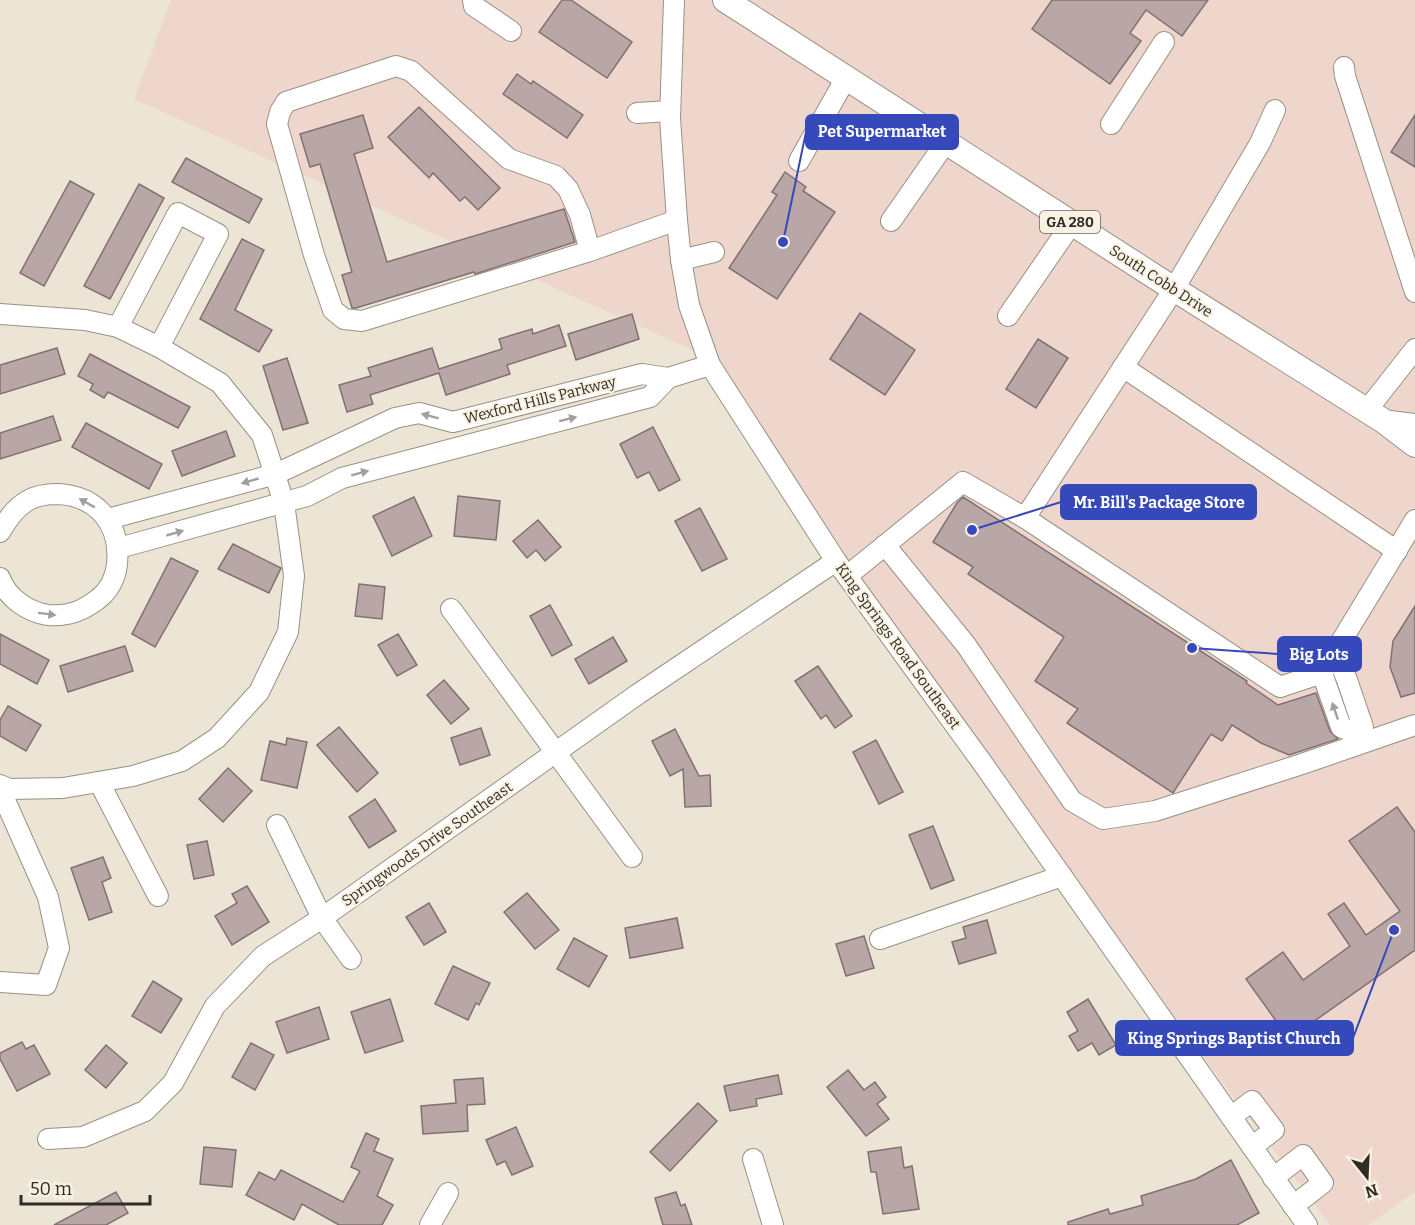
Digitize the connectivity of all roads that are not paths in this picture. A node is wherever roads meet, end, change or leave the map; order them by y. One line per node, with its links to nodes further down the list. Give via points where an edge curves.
1 (473, 0): 4 (street, via 474,6)
2 (674, 0): 9 (street, King Springs Road Southeast)
3 (725, 0): 7 (main road, South Cobb Drive / GA 280)
4 (512, 31)
5 (1164, 42): 11 (street)
6 (1344, 67): 21 (street)
7 (846, 78): 12 (main road, South Cobb Drive / GA 280); 13 (street)
8 (1275, 110): 20 (street, via 1260,143)
9 (670, 111): 10 (street); 14 (street, King Springs Road Southeast)
10 (637, 113)
11 (1111, 124)
12 (946, 142): 15 (street); 16 (main road, South Cobb Drive / GA 280)
13 (799, 160)
14 (677, 220): 17 (street); 19 (street, King Springs Road Southeast)
15 (891, 221)
16 (1072, 223): 20 (main road, South Cobb Drive / GA 280); 23 (street)
17 (590, 251): 17 (street, via 568,189 556,176 509,159 411,71 396,66 286,102 280,112 277,124 314,255 333,310 344,319 362,321)
18 (714, 252): 19 (street)
19 (681, 260): 27 (street, King Springs Road Southeast, via 689,305)
20 (1174, 289): 28 (street); 31 (main road, South Cobb Drive / GA 280)
21 (1415, 292)
22 (0, 314): 24 (street, via 85,320)
23 (1008, 316)
24 (118, 327): 25 (street); 25 (street, via 178,213 218,234)
25 (159, 347): 35 (street, via 220,383 262,435)
26 (1415, 349): 31 (street)
27 (710, 365): 29 (street, Wexford Hills Parkway); 44 (street, King Springs Road Southeast)
28 (1123, 367): 37 (street); 43 (street)
29 (668, 378): 30 (street, Wexford Hills Parkway, via 642,374); 33 (street, Wexford Hills Parkway, one-way to 29, via 650,398)
30 (531, 403): 33 (street); 35 (street, Wexford Hills Parkway, one-way to 35, via 453,422 419,413 395,418)
31 (1374, 415): 32 (street); 34 (main road, South Cobb Drive / GA 280)
32 (1415, 424)
33 (537, 426): 36 (street, Wexford Hills Parkway, one-way to 33, via 342,478)
34 (1415, 445)
35 (276, 474): 36 (street); 38 (street, Wexford Hills Parkway, one-way to 38)
36 (284, 503): 42 (street, Wexford Hills Parkway, one-way to 36); 51 (street, via 294,576 288,632 260,692 218,738 182,761)
37 (1025, 518): 41 (street, Springwoods Drive Southeast, via 963,482); 48 (street, via 1280,687)
38 (108, 519): 40 (street, one-way to 40, via 92,504 72,495 50,494 28,500 11,514); 42 (street)
39 (1415, 520): 43 (street)
40 (0, 532)
41 (885, 545): 44 (street, Springwoods Drive Southeast); 49 (street, via 966,645 1072,801 1103,819 1155,811)
42 (119, 548): 45 (street, one-way to 42, via 16,601 38,613 62,616 86,609 105,594 116,573)
43 (1397, 551): 47 (street)
44 (841, 568): 50 (street, Springwoods Drive Southeast, via 638,694); 55 (street, King Springs Road Southeast)
45 (0, 581)
46 (451, 609): 50 (street)
47 (1336, 653): 48 (street); 48 (street, one-way to 48, via 1363,727 1350,731 1341,727)
48 (1322, 673)
49 (1415, 725)
50 (556, 753): 54 (street); 57 (street, Springwoods Drive Southeast)
51 (99, 782): 52 (street, via 63,788); 56 (street)
52 (0, 787): 60 (street, via 48,897 59,948 46,986)
53 (277, 825): 57 (street)
54 (632, 857)
55 (1062, 876): 58 (street); 61 (street, King Springs Road Southeast)
56 (158, 896)
57 (322, 918): 59 (street); 62 (street, Springwoods Drive Southeast, via 263,956 215,1006 173,1083 145,1111 83,1137)
58 (880, 939)
59 (351, 960)
60 (0, 982)
61 (1231, 1117): 63 (street, King Springs Road Southeast); 63 (street, via 1252,1101 1274,1130)
62 (48, 1139)
63 (1252, 1147): 65 (street, King Springs Road Southeast)
64 (753, 1159): 69 (street)
65 (1274, 1178): 67 (street, King Springs Road Southeast); 67 (street, via 1303,1155 1323,1183)
66 (448, 1193): 68 (street)
67 (1293, 1206): 70 (street, King Springs Road Southeast)
68 (430, 1225)
69 (773, 1225)
70 (1307, 1225)

